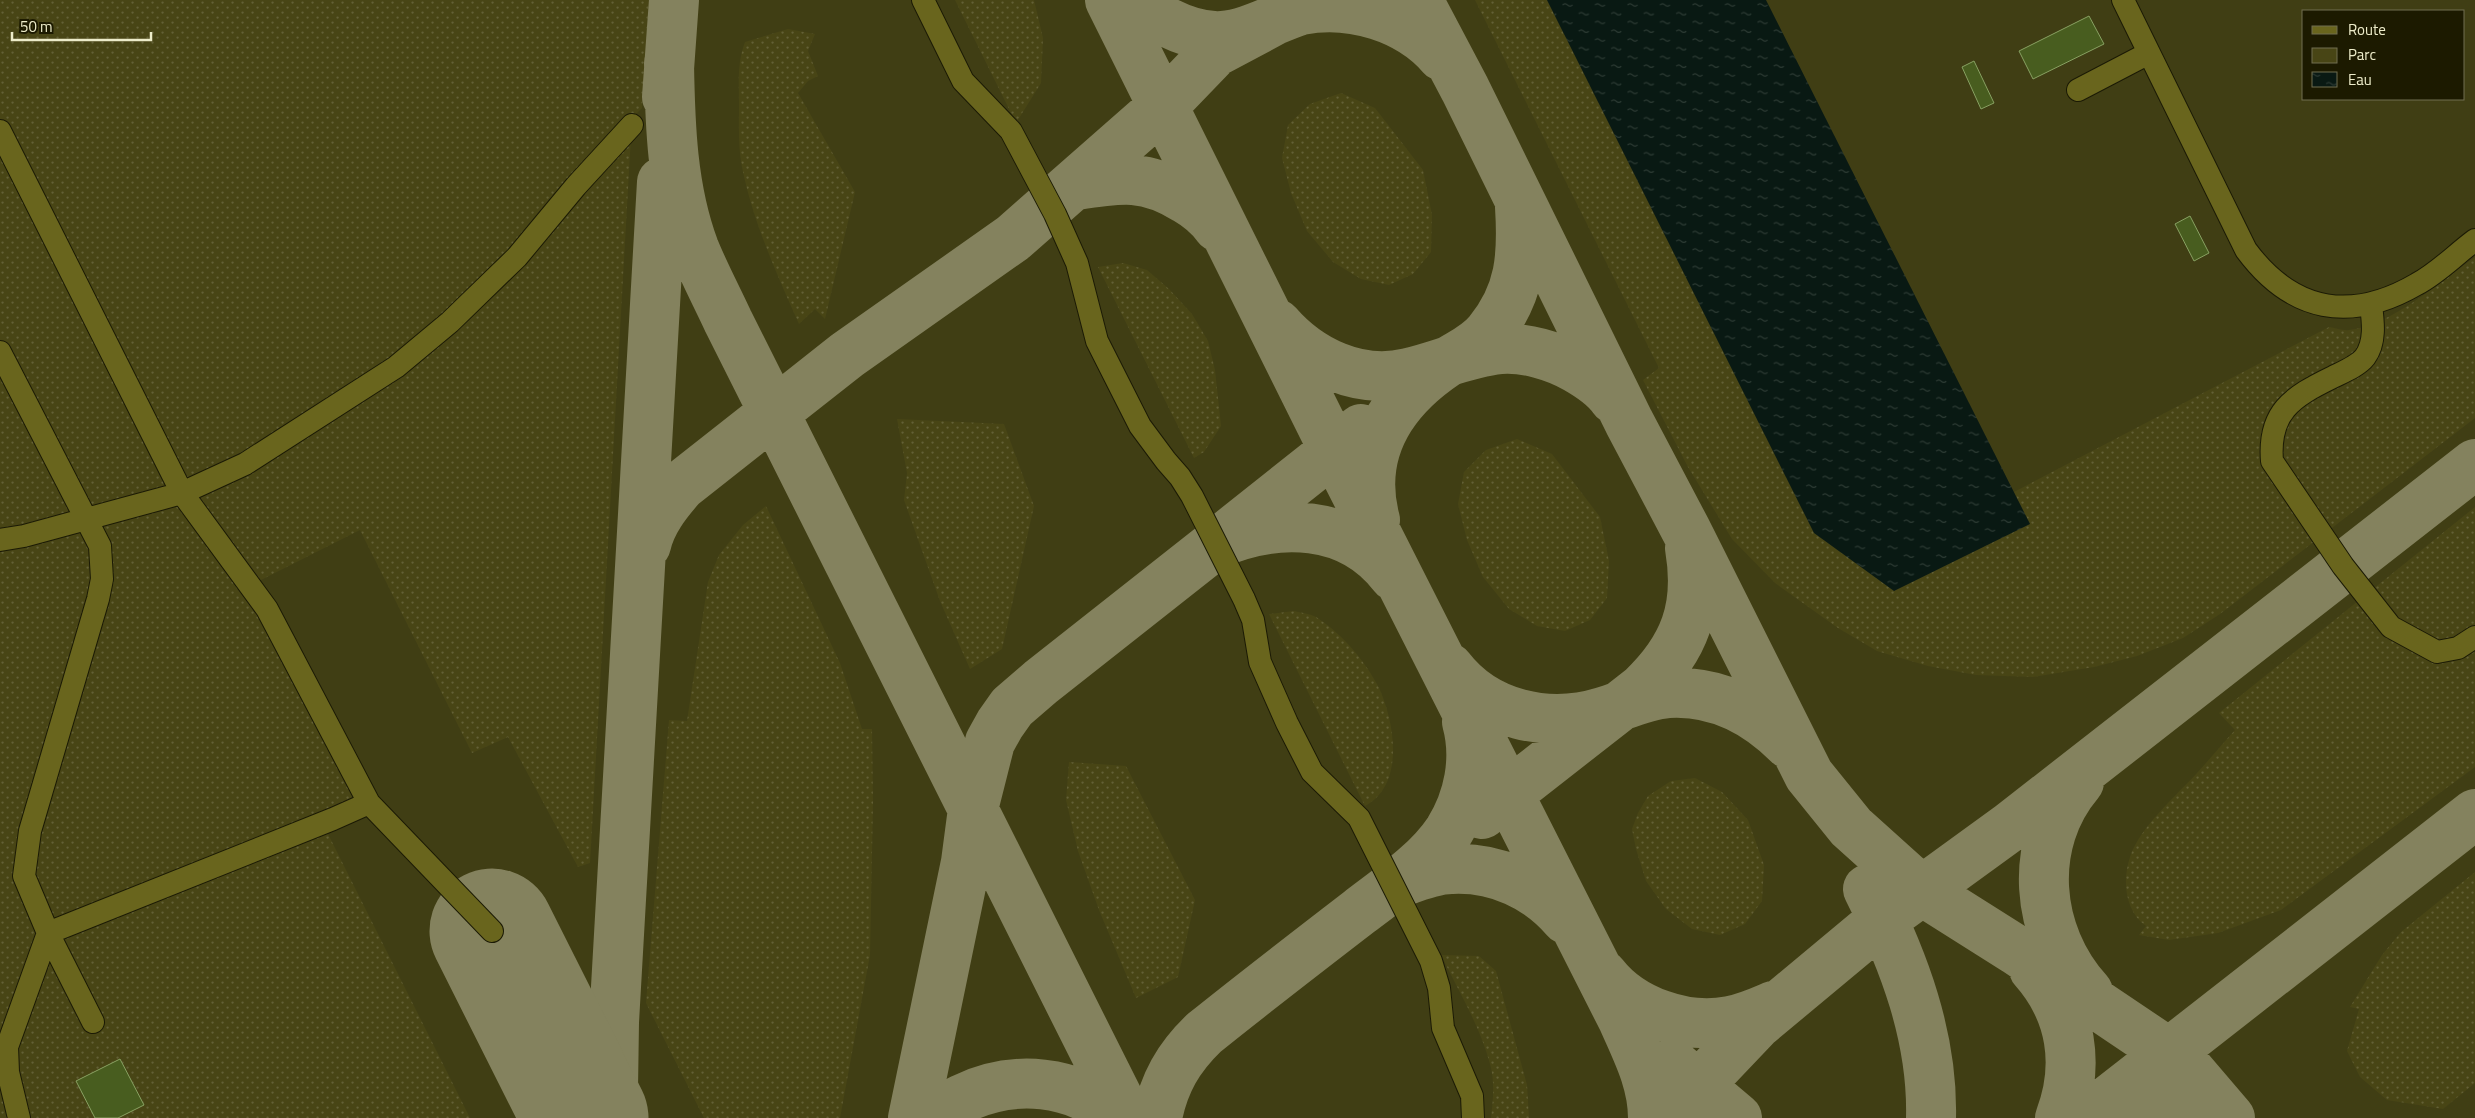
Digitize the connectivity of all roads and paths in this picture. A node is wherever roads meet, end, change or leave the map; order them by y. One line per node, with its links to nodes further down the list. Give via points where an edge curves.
1 (923, 0): 19 (lane, via 963,80 1011,131 1054,214 1077,263 1097,341 1140,426 1192,496 1244,599 1253,620 1260,662 1312,772 1359,818 1427,952 1439,988 1443,1028 1472,1096)
2 (2123, 0): 3 (lane)
3 (2149, 53): 4 (lane); 8 (lane, via 2221,203 2259,267 2281,286 2310,302 2344,308)
4 (2078, 90)
5 (632, 125): 10 (lane, via 516,257 450,322 396,367 245,464)
6 (0, 131): 10 (lane)
7 (2475, 240): 8 (lane, via 2418,284)
8 (2371, 305): 13 (lane, via 2374,327 2365,357 2288,406 2274,422 2270,443 2272,462 2343,566 2391,627 2437,652 2458,648)
9 (0, 352): 11 (lane)
10 (182, 493): 11 (lane); 14 (lane, via 267,609)
11 (88, 520): 12 (lane); 16 (lane, via 100,546 102,579 25,853 24,876)
12 (0, 540)
13 (2475, 637)
14 (369, 803): 15 (lane); 16 (lane)
15 (492, 931)
16 (48, 933): 17 (lane); 18 (lane, via 7,1047 8,1072)
17 (93, 1022)
18 (19, 1118)
19 (1473, 1118)

